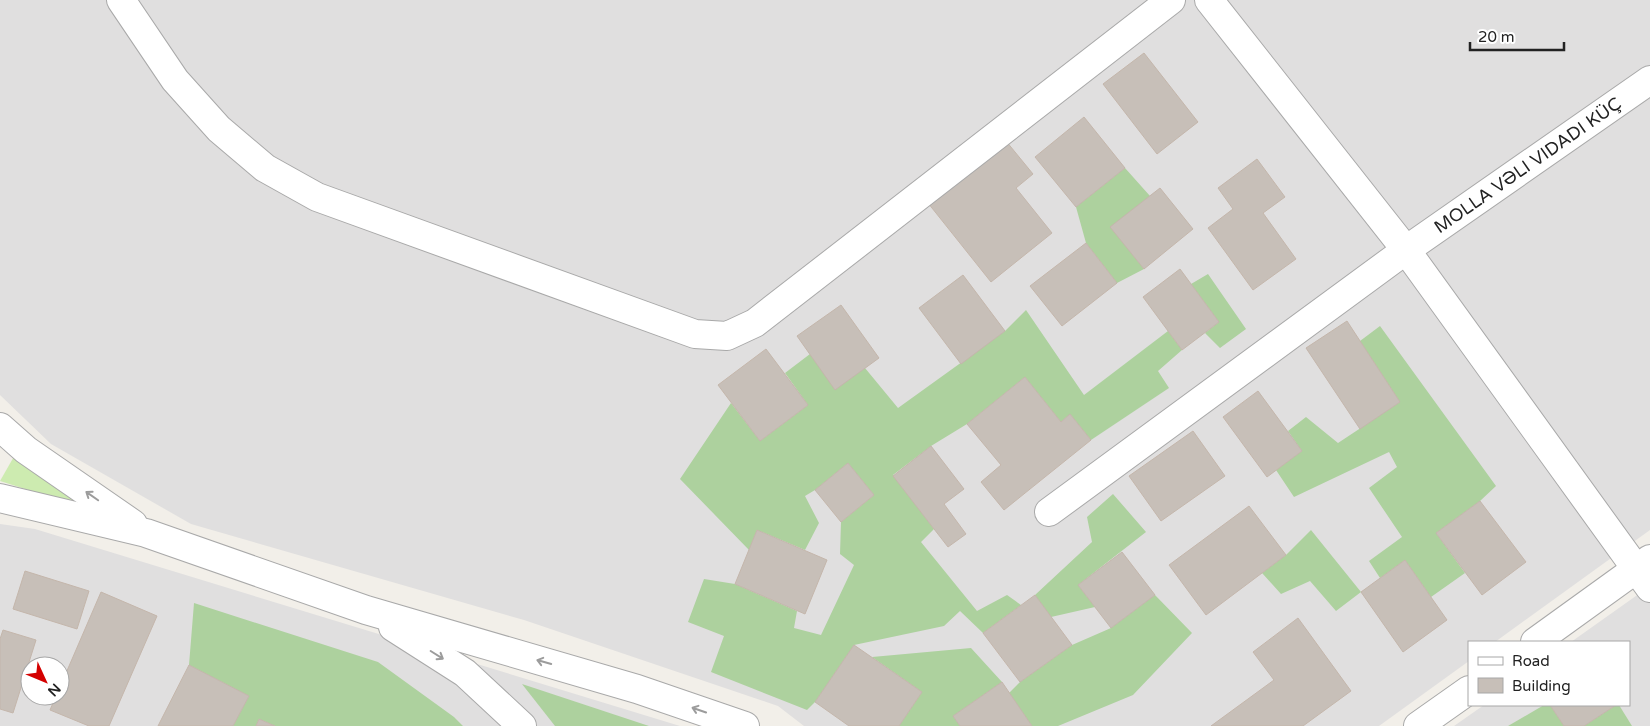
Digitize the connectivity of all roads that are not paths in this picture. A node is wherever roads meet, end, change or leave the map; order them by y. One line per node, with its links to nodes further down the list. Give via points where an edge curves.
1 (122, 0): 2 (street, via 174,80 219,129 265,168 317,197 695,334 727,336 755,323)
2 (1172, 0)
3 (1209, 0): 5 (street)
4 (1650, 80): 5 (street, MOLLA VƏLI VIDADI KÜÇ)
5 (1406, 250): 8 (street, MOLLA VƏLI VIDADI KÜÇ); 10 (street)
6 (0, 427): 9 (street, one-way to 6, via 26,450)
7 (0, 498): 9 (street)
8 (1048, 512)
9 (146, 533): 11 (street)
10 (1645, 572): 12 (street)
11 (366, 610): 14 (street, one-way to 14, via 465,673); 15 (street, one-way to 11, via 637,689)
12 (1537, 641)
13 (1468, 691): 16 (street)
14 (522, 726)
15 (745, 726)
16 (1418, 726)

